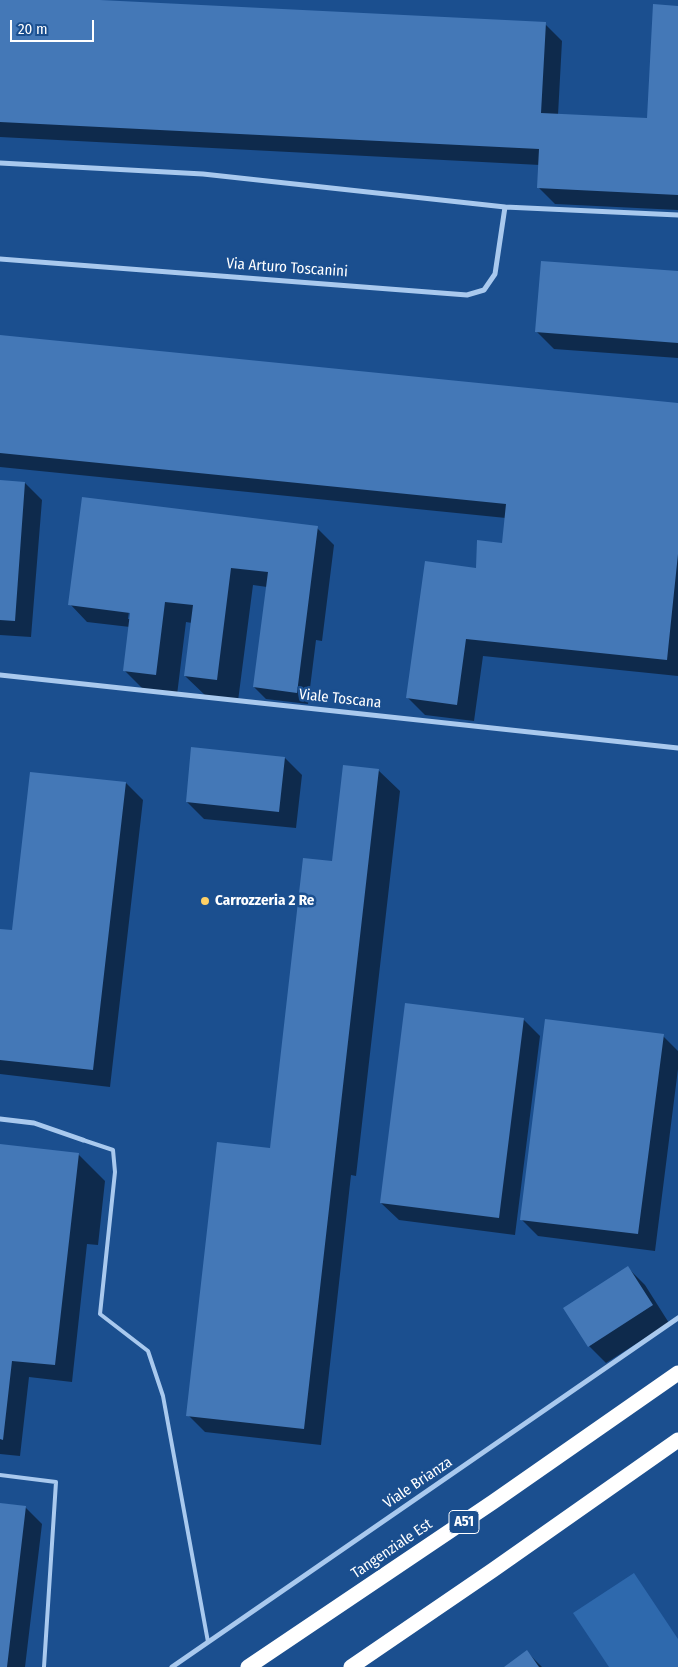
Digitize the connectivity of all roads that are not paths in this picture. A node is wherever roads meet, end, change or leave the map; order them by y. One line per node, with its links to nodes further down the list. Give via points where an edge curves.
1 (0, 163): 2 (street, via 203,174)
2 (505, 207): 3 (street); 4 (street, Via Arturo Toscanini, via 495,274 484,290 467,295)
3 (678, 215)
4 (0, 259)
5 (0, 675): 6 (street, Viale Toscana)
6 (678, 748)
7 (0, 1120): 8 (street, via 34,1123)
8 (83, 1140): 13 (lane, via 113,1150 115,1172 100,1314 148,1351 163,1396)
9 (678, 1318): 13 (street, Viale Brianza)
10 (678, 1373): 16 (highway, Tangenziale Est / A51)
11 (678, 1440): 17 (highway)
12 (0, 1475): 14 (lane, via 56,1482)
13 (208, 1642): 15 (street, Viale Brianza)
14 (44, 1667)
15 (172, 1667)
16 (248, 1667)
17 (351, 1667)

